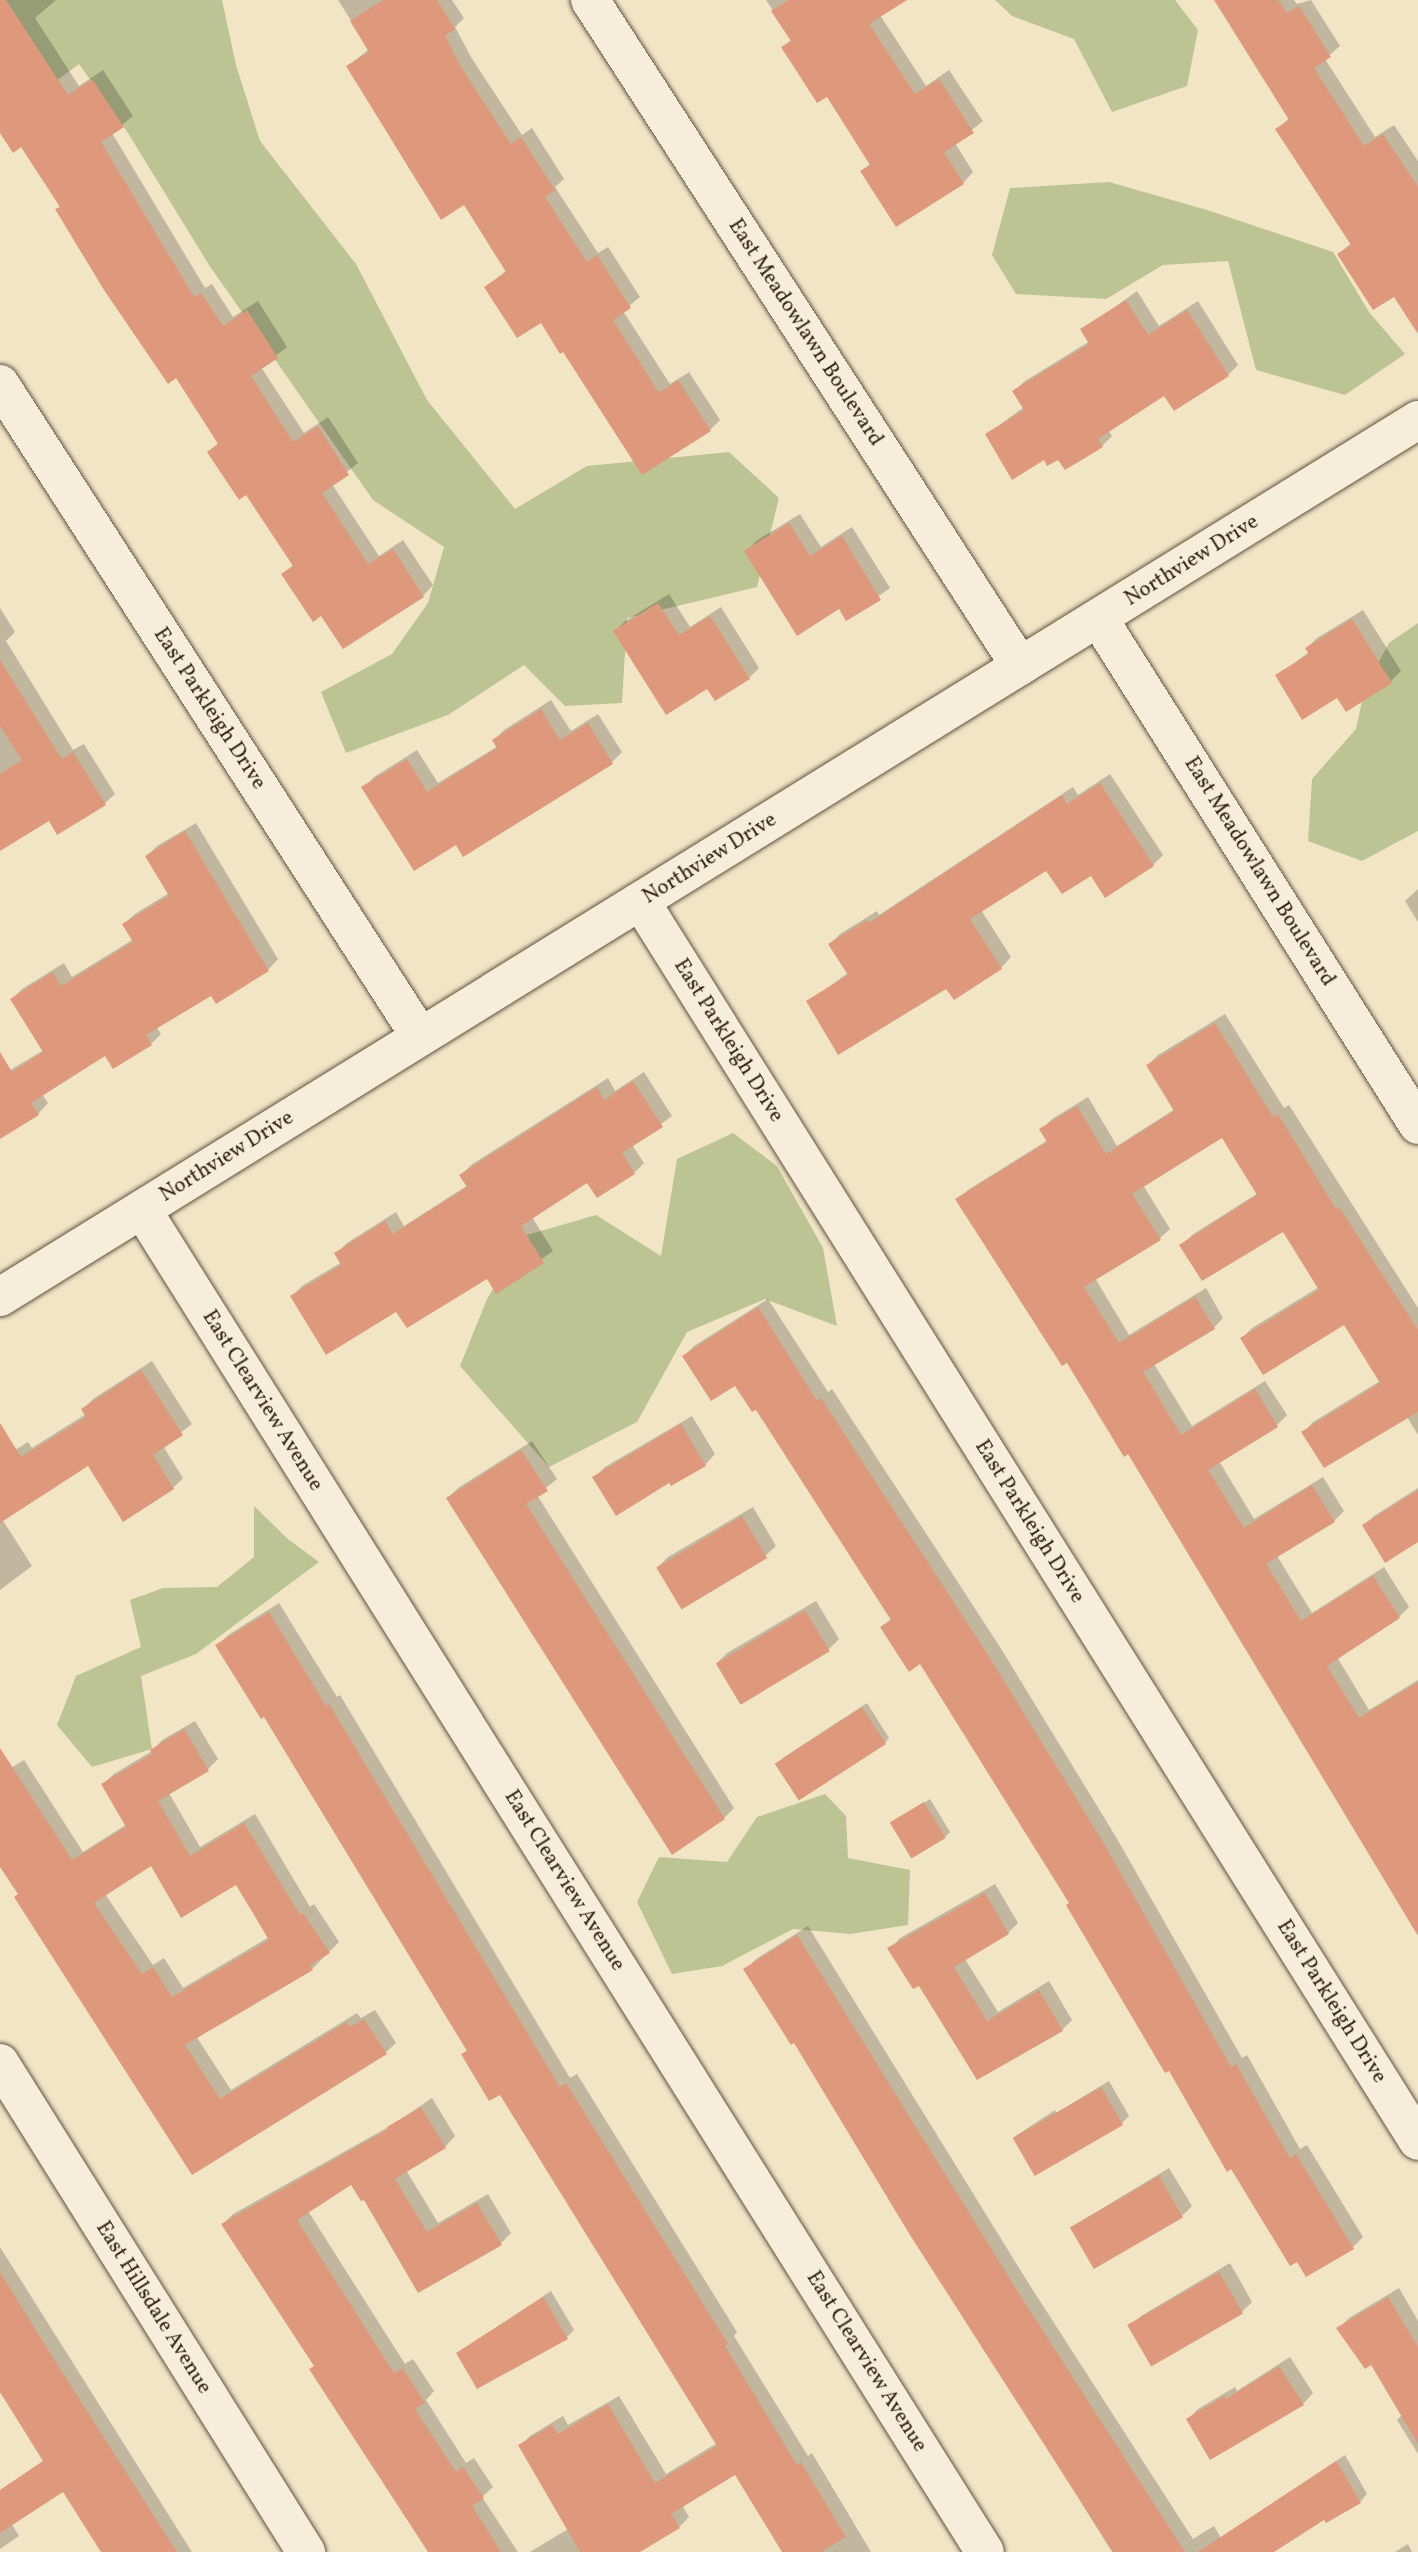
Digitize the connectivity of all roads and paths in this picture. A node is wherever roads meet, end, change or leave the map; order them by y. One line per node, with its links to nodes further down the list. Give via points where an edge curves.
1 (590, 0): 5 (street, East Meadowlawn Boulevard)
2 (0, 384): 7 (street, East Parkleigh Drive)
3 (1418, 420): 4 (street, Northview Drive)
4 (1100, 619): 5 (street, Northview Drive); 8 (street, East Meadowlawn Boulevard)
5 (1020, 666): 6 (street, Northview Drive)
6 (641, 902): 7 (street, Northview Drive); 12 (street, East Parkleigh Drive)
7 (419, 1035): 9 (street, Northview Drive)
8 (1418, 1125)
9 (143, 1211): 10 (street, Northview Drive); 14 (street, East Clearview Avenue)
10 (0, 1297)
11 (0, 2063): 13 (street, East Hillsdale Avenue)
12 (1418, 2141)
13 (306, 2552)
14 (985, 2552)

